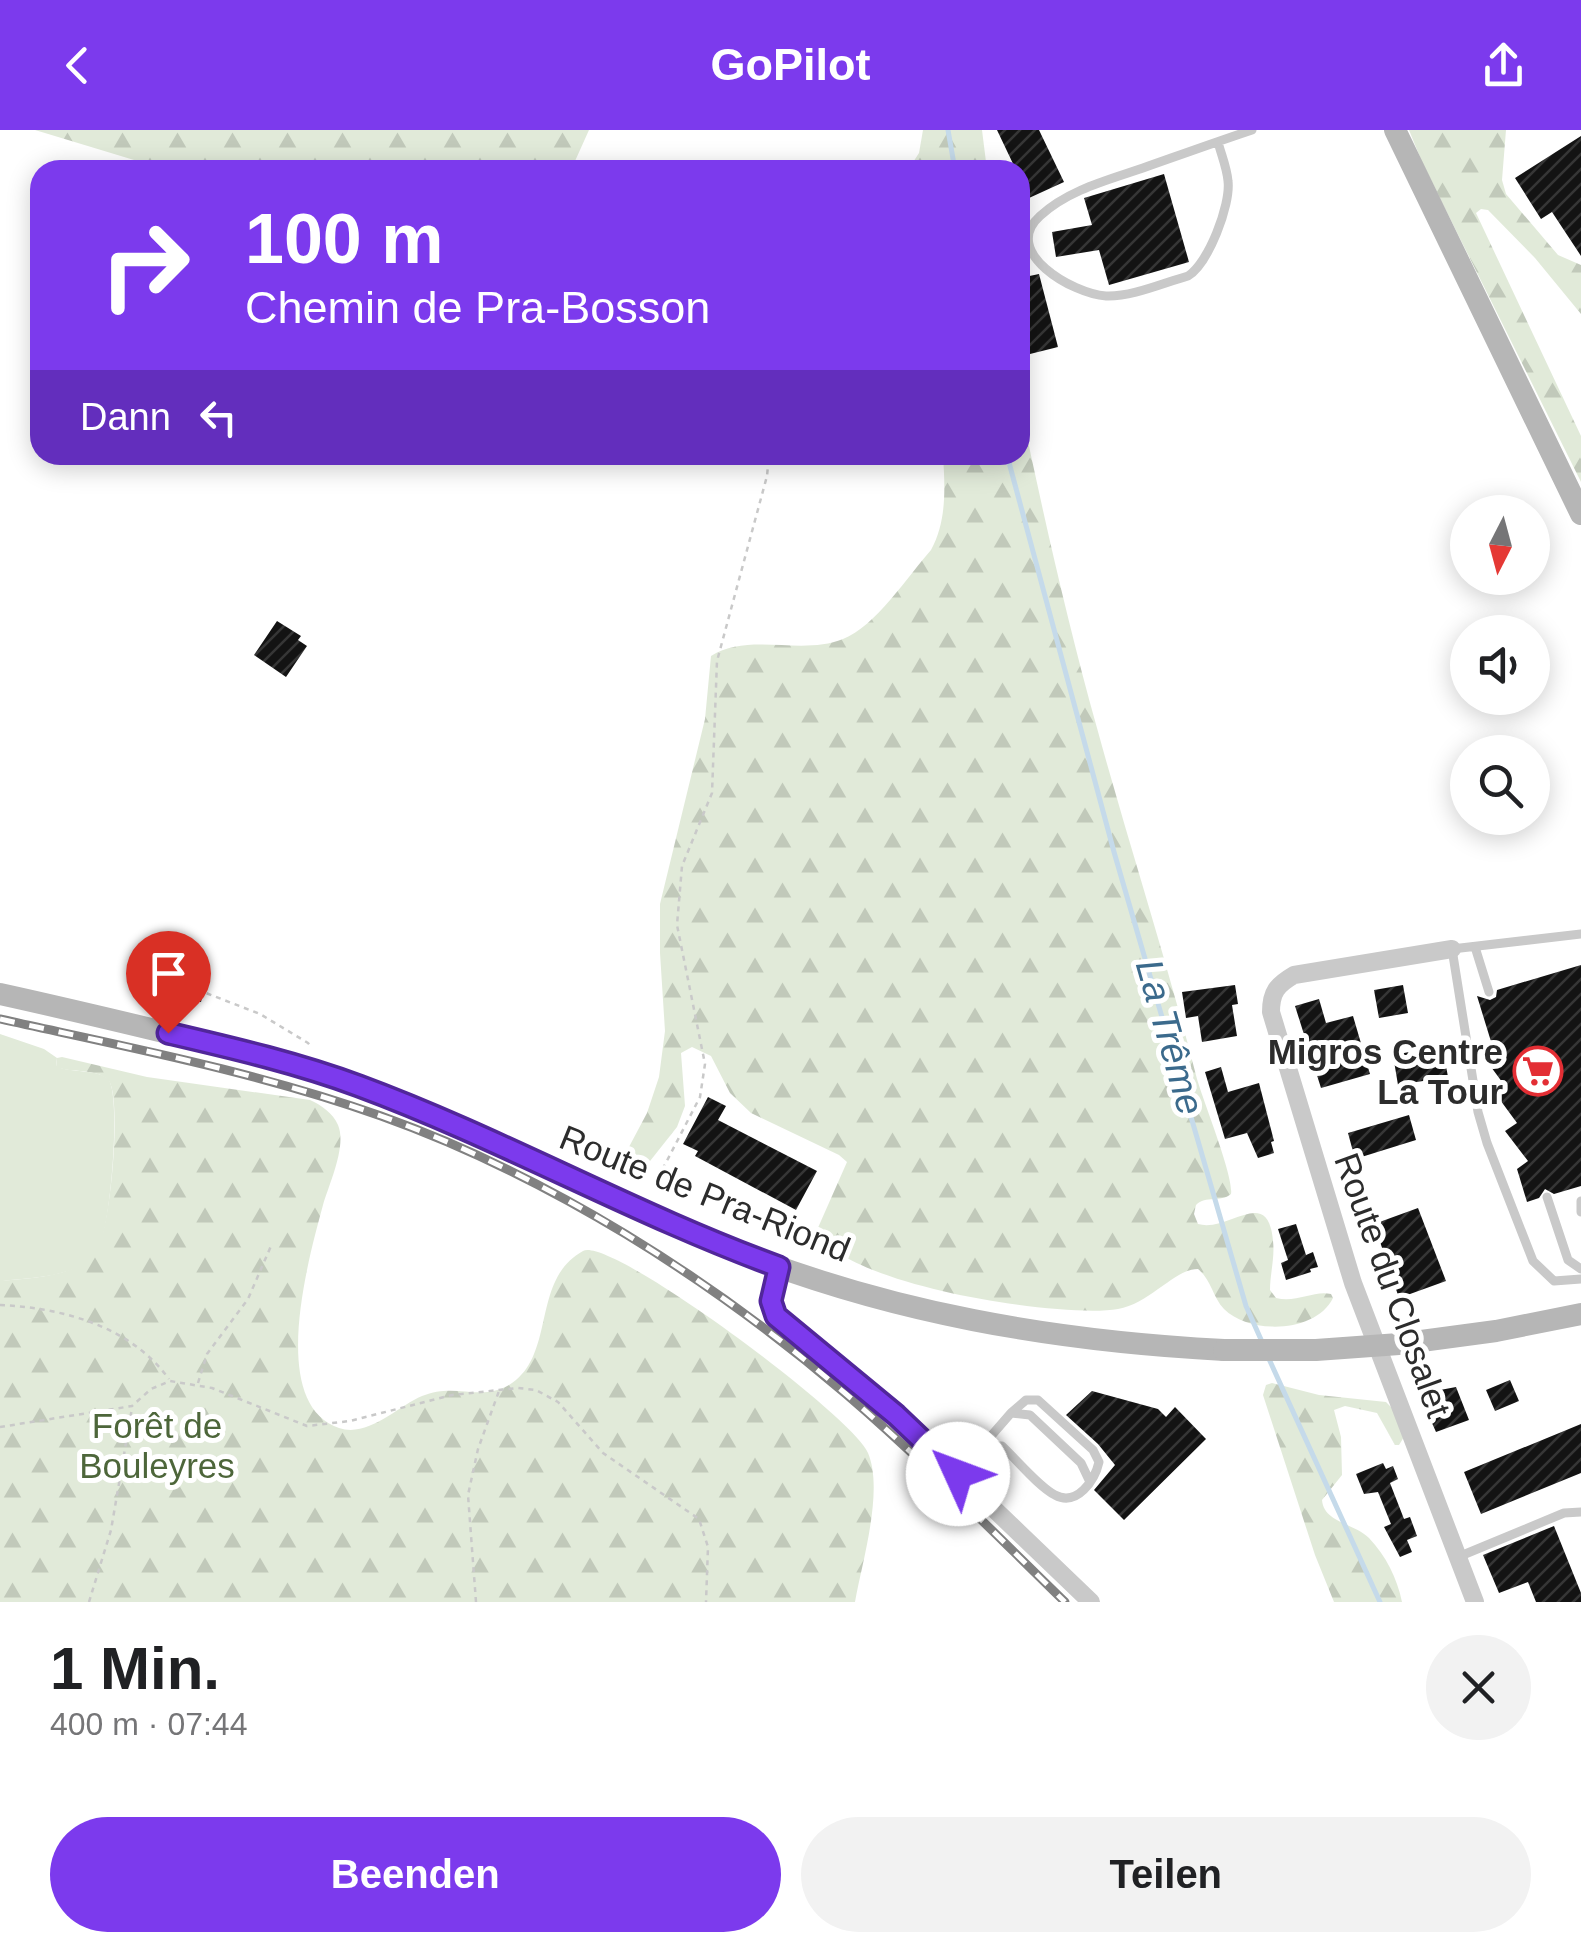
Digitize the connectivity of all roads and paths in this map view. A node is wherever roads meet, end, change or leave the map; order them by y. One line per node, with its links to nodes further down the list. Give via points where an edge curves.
1 (1252, 130): 3 (lane)
2 (1395, 130): 7 (main road)
3 (1218, 142): 4 (lane, via 1061,200); 5 (lane, via 1227,200 1206,259 1188,276 1107,296 1064,281)
4 (1030, 230)
5 (1030, 247)
6 (768, 465): 15 (path, via 718,661 712,794 682,866 677,925 706,1064 700,1097)
7 (1581, 514)
8 (1581, 934): 9 (lane)
9 (1475, 947): 10 (lane); 12 (lane)
10 (1452, 949): 22 (lane, via 1478,1112 1502,1186 1540,1270 1554,1281); 35 (street, Route du Closalet, via 1294,975 1273,993 1271,1012 1353,1283)
11 (188, 986): 14 (path, via 260,1014 308,1043)
12 (1489, 992)
13 (0, 994): 14 (main road, Route de Pra-Riond)
14 (320, 1073): 20 (main road, Route de Pra-Riond)
15 (658, 1178)
16 (1547, 1197): 21 (lane, via 1568,1260)
17 (1581, 1201): 18 (lane)
18 (1581, 1212)
19 (271, 1246): 26 (path, via 248,1299 206,1354)
20 (779, 1267): 24 (main road, Route de Pra-Riond, bridge, via 882,1300 1007,1328 1224,1350 1399,1344); 32 (street, via 771,1301 776,1316)
21 (1581, 1269)
22 (1581, 1279)
23 (0, 1306): 25 (path, via 42,1307 94,1323 137,1346)
24 (1581, 1314)
25 (170, 1381): 26 (path); 28 (path)
26 (197, 1384): 27 (path, via 307,1426)
27 (500, 1389): 37 (path, via 468,1495); 38 (path, via 536,1390 558,1402 603,1454 699,1519 708,1547)
28 (132, 1406): 30 (path); 36 (path, via 111,1530)
29 (1011, 1414): 31 (lane); 33 (lane, via 1030,1415 1081,1463); 33 (lane, via 1026,1400 1038,1400 1092,1450 1099,1462)
30 (0, 1427)
31 (975, 1456): 32 (lane); 33 (lane, via 1002,1446 1056,1496 1070,1498)
32 (958, 1474): 39 (street)
33 (1090, 1482)
34 (1581, 1512): 35 (lane)
35 (1458, 1557): 40 (street, Route du Closalet)
36 (89, 1602)
37 (476, 1602)
38 (706, 1602)
39 (1091, 1602)
40 (1475, 1602)

